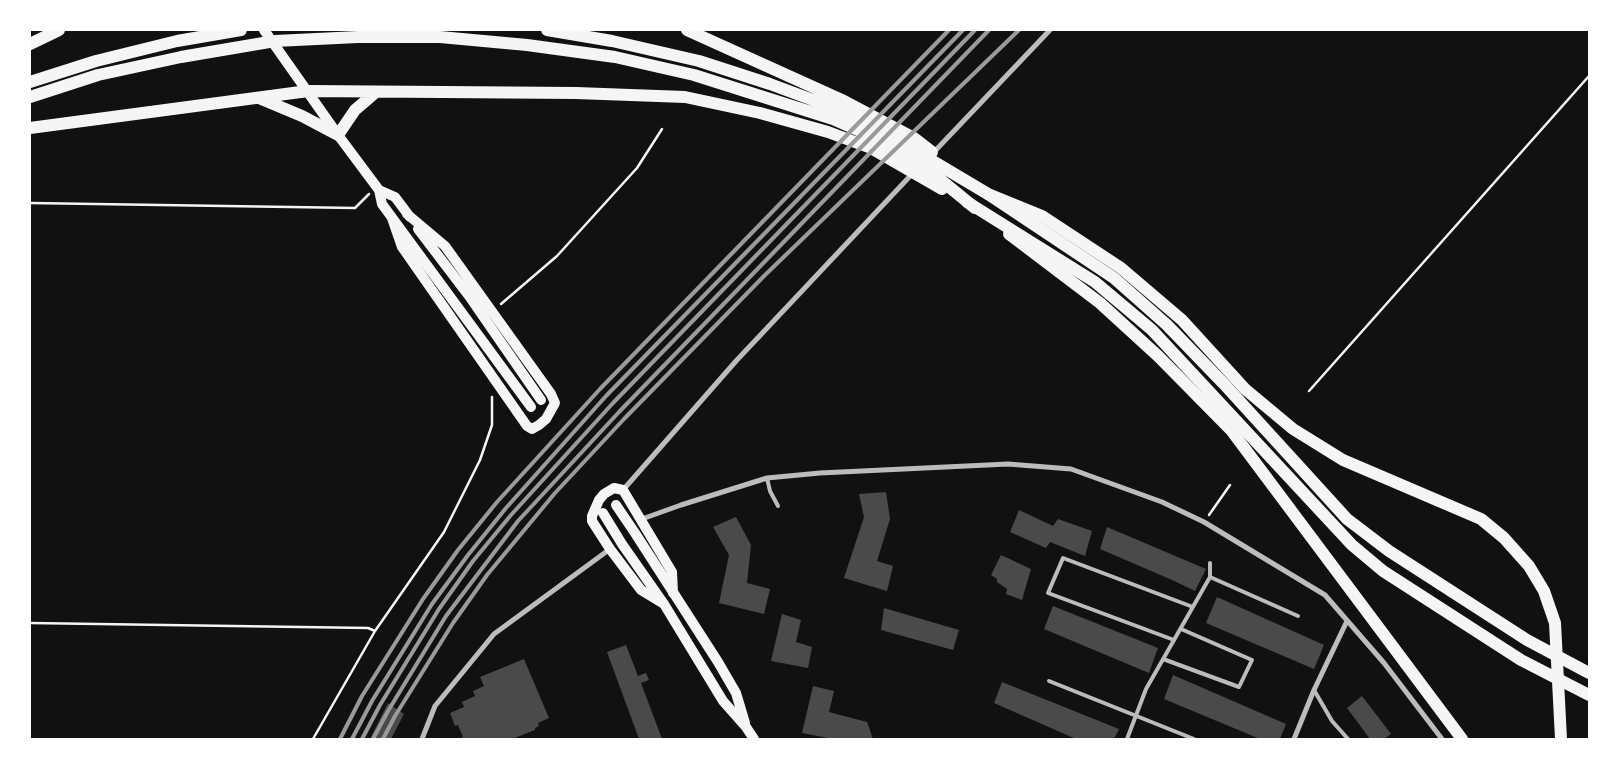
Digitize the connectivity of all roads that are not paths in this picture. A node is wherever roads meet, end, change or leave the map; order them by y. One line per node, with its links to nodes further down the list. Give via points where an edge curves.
1 (60, 30): 7 (main road)
2 (241, 30): 8 (main road, via 177,41)
3 (264, 30): 9 (main road)
4 (546, 30): 16 (main road, via 698,61 837,108)
5 (688, 30): 16 (main road, via 844,101 914,138)
6 (1050, 30): 23 (street, via 736,361)
7 (30, 44)
8 (30, 82)
9 (308, 91): 10 (main road); 12 (main road); 14 (main road)
10 (376, 92): 14 (main road, via 355,110); 17 (main road, via 685,97 760,113 871,148)
11 (30, 97): 17 (main road, via 98,75 275,40 440,37 527,45 615,57 694,75 834,118 883,141 931,172)
12 (259, 98): 13 (main road); 14 (main road)
13 (30, 128)
14 (338, 135): 15 (main road)
15 (378, 188): 18 (main road, via 395,197); 19 (main road, via 382,204)
16 (988, 194): 39 (main road, via 1114,278 1167,325 1347,519 1389,551 1527,640); 53 (main road, via 1042,216 1121,268 1182,320 1245,389 1293,429 1342,460 1481,519 1504,538 1529,566 1544,590 1555,623)
17 (967, 202): 42 (main road, via 1095,282 1152,330 1352,545 1384,571 1520,660); 52 (main road, via 1100,303 1231,430)
18 (407, 214): 19 (main road, via 445,246 551,394 555,403 539,425 532,429 527,426 402,247); 20 (main road)
19 (392, 218): 21 (main road)
20 (541, 400)
21 (531, 407)
22 (768, 478): 25 (lane); 27 (street); 35 (street, via 1008,464 1071,469 1162,502 1204,522 1325,595)
23 (623, 490): 27 (main road); 28 (main road, via 614,488 604,494 592,516)
24 (616, 504): 31 (main road)
25 (778, 506)
26 (603, 513): 32 (main road)
27 (642, 519): 31 (main road, via 672,572)
28 (610, 549): 32 (main road, via 641,590); 45 (street, via 494,634 435,706)
29 (1210, 564): 30 (lane)
30 (1210, 577): 33 (lane); 34 (lane)
31 (673, 594): 44 (main road, via 736,693)
32 (664, 604): 44 (main road, via 723,701)
33 (1193, 607): 36 (lane); 37 (lane, via 1062,558 1048,593)
34 (1298, 616)
35 (1347, 620): 41 (street); 51 (street)
36 (1181, 629): 37 (lane); 38 (lane, via 1252,660 1239,687)
37 (1174, 640): 38 (lane)
38 (1163, 659): 43 (lane)
39 (1589, 673)
40 (1050, 681): 43 (lane)
41 (1314, 690): 49 (street); 50 (lane, via 1332,721)
42 (1589, 695)
43 (1136, 715): 47 (lane); 48 (lane)
44 (746, 727): 46 (main road)
45 (422, 739)
46 (754, 739)
47 (1127, 739)
48 (1194, 739)
49 (1294, 739)
50 (1348, 739)
51 (1442, 739)
52 (1462, 739)
53 (1561, 739)

